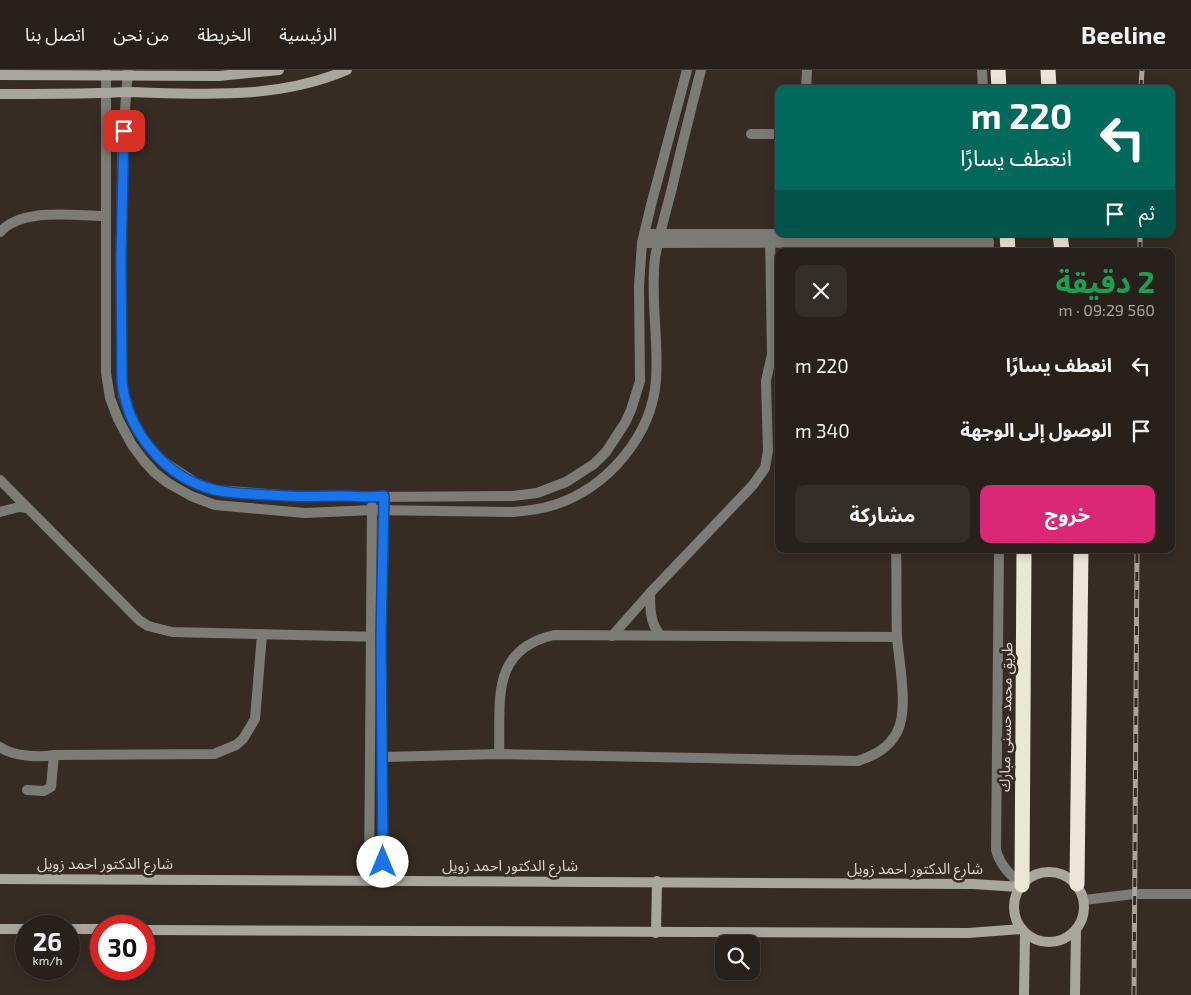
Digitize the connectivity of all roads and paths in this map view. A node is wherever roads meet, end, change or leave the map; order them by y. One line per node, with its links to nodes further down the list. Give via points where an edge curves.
1 (279, 70): 9 (street, via 219,76)
2 (347, 70): 16 (street, via 282,90 255,93)
3 (687, 70): 24 (street)
4 (701, 70): 25 (street)
5 (807, 70): 12 (street)
6 (982, 70): 13 (street)
7 (998, 70): 14 (highway)
8 (1048, 70): 15 (highway)
9 (128, 72): 10 (street); 16 (street)
10 (106, 73): 11 (street); 17 (street)
11 (0, 75)
12 (806, 85)
13 (983, 85)
14 (999, 85)
15 (1049, 85)
16 (126, 92): 17 (street); 32 (street, via 122,150 122,381 123,395 137,430 156,456 196,483 215,490 308,497)
17 (106, 93): 18 (street); 21 (street)
18 (0, 94)
19 (751, 134): 20 (street)
20 (775, 134)
21 (105, 216): 22 (street, via 34,215 18,220); 34 (street, via 106,373 118,420 144,461 168,483 215,505 305,513)
22 (0, 232)
23 (791, 237): 26 (street)
24 (643, 238): 25 (street); 31 (street, via 639,286 640,381 625,424 594,464 566,482 538,493 513,496)
25 (660, 239): 26 (street); 35 (street, via 654,268 656,381 652,407 642,430 610,472 575,496 534,510)
26 (770, 239): 27 (street); 28 (street)
27 (989, 242)
28 (775, 335)
29 (775, 357): 41 (street, via 766,381 768,451 765,468 753,486)
30 (0, 480): 33 (street)
31 (384, 496): 32 (street); 35 (street)
32 (372, 497): 34 (street)
33 (27, 508): 36 (street); 42 (street, via 138,620 148,626 172,632)
34 (372, 510): 35 (street); 44 (street)
35 (383, 510): 45 (street)
36 (0, 512)
37 (896, 553): 47 (street)
38 (999, 553): 58 (street, via 996,850 1003,866)
39 (1024, 553): 58 (highway, طريق محمد حسنى مبارك)
40 (1081, 553): 57 (highway)
41 (650, 593): 43 (street, via 652,621); 46 (street)
42 (262, 634): 44 (street); 50 (street, via 255,719 236,745 214,754)
43 (660, 635): 46 (street); 47 (street)
44 (370, 636): 45 (street); 54 (street)
45 (381, 636): 51 (street)
46 (612, 636): 49 (street, via 554,635 523,647 511,659 501,691)
47 (898, 637): 49 (street, via 902,716 888,746 874,756 858,760)
48 (0, 747): 50 (street, via 6,752 42,757)
49 (499, 754): 51 (street)
50 (54, 755): 52 (street, via 51,787 44,791)
51 (383, 757): 55 (street)
52 (27, 790)
53 (0, 879): 54 (street, شارع الدكتور احمد زويل)
54 (369, 880): 55 (street, شارع الدكتور احمد زويل)
55 (383, 880): 56 (street, شارع الدكتور احمد زويل)
56 (656, 881): 58 (street, شارع الدكتور احمد زويل); 66 (street)
57 (1077, 884): 58 (street, via 1064,875 1049,871 1029,878); 60 (street)
58 (1021, 886): 65 (street, via 1014,908 1016,920)
59 (1191, 894): 60 (street, via 1134,894)
60 (1084, 900): 64 (street, via 1084,916)
61 (0, 928): 62 (street)
62 (15, 929)
63 (155, 930): 66 (street)
64 (1076, 930): 65 (street, via 1057,942 1035,940); 68 (street)
65 (1024, 931): 66 (street); 67 (street)
66 (656, 933)
67 (1024, 995)
68 (1074, 995)

